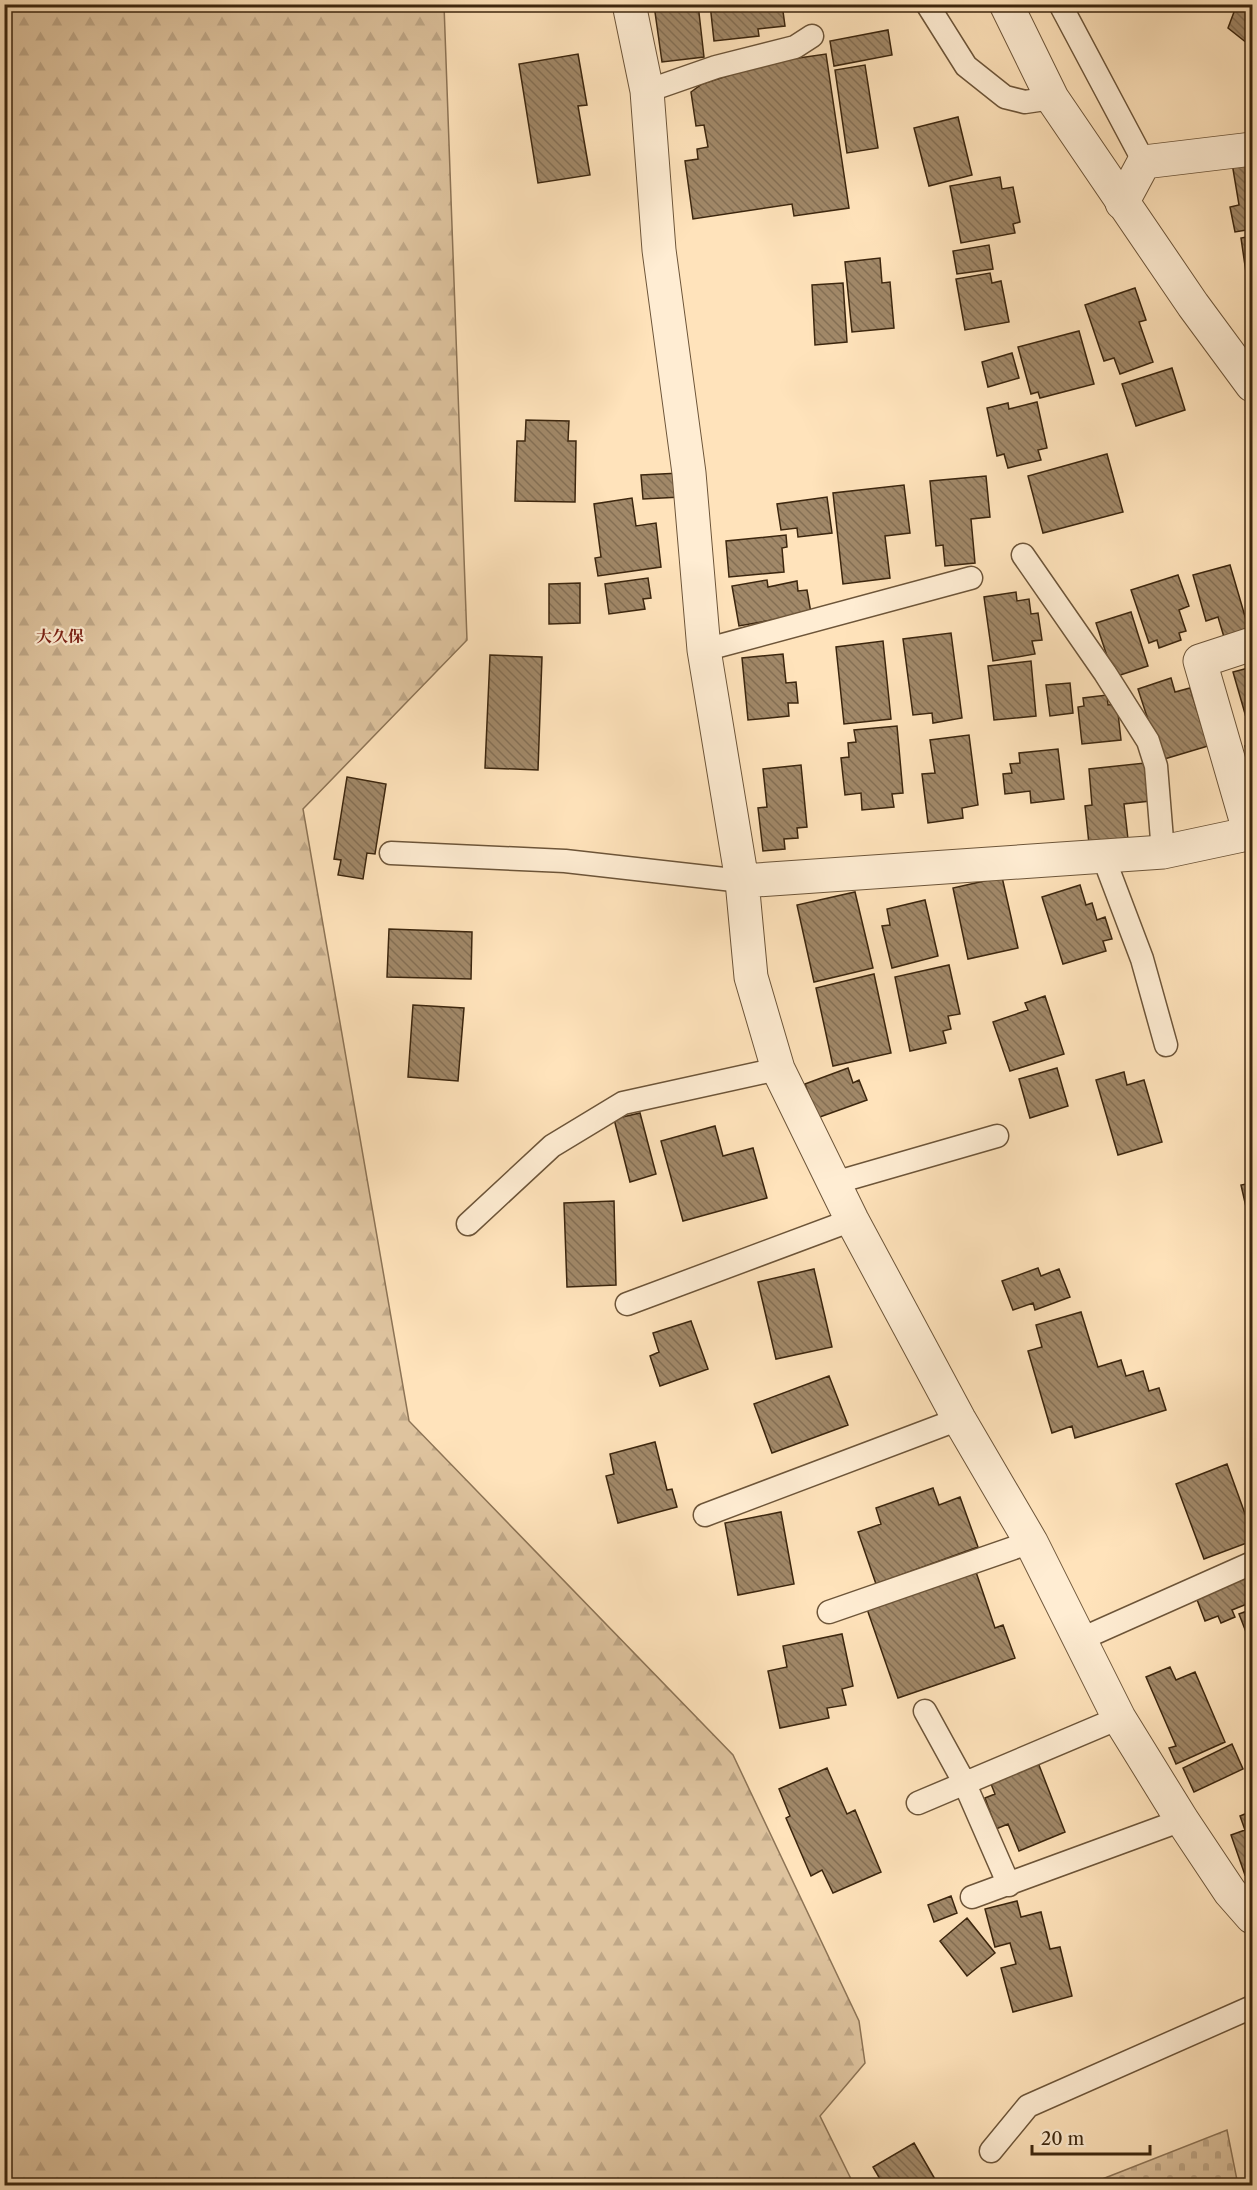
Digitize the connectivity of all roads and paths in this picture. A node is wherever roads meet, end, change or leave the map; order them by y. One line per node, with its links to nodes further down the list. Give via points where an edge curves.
1 (629, 4): 6 (street)
2 (927, 4): 7 (lane, via 966,66 1005,97 1025,102)
3 (1006, 4): 7 (street)
4 (1060, 4): 9 (lane)
5 (812, 36): 6 (lane, via 795,47 716,67)
6 (647, 91): 15 (street, via 659,250 689,473)
7 (1052, 98): 10 (street)
8 (1252, 149): 9 (street)
9 (1144, 162): 10 (street)
10 (1122, 203): 11 (street)
11 (1252, 385)
12 (1023, 555): 18 (lane, via 1148,741 1156,766)
13 (970, 578): 15 (lane)
14 (1252, 644): 16 (street, via 1200,661)
15 (704, 650): 20 (street)
16 (1251, 834): 18 (street)
17 (391, 852): 20 (lane, via 565,861)
18 (1163, 852): 19 (street)
19 (1103, 856): 20 (street); 21 (lane, via 1142,959)
20 (742, 880): 22 (street, via 751,977)
21 (1166, 1045)
22 (778, 1069): 24 (street); 26 (lane, via 623,1103 552,1146)
23 (997, 1136): 24 (lane)
24 (834, 1183): 25 (street)
25 (852, 1220): 27 (lane); 28 (street)
26 (468, 1224)
27 (627, 1304)
28 (959, 1419): 29 (lane); 30 (street)
29 (705, 1515)
30 (1031, 1542): 32 (lane); 33 (street)
31 (1252, 1563): 33 (lane)
32 (829, 1612)
33 (1079, 1640): 35 (street)
34 (925, 1711): 36 (lane)
35 (1119, 1718): 36 (lane); 38 (street)
36 (964, 1782): 37 (lane); 39 (lane)
37 (918, 1803)
38 (1182, 1820): 39 (lane); 41 (street, via 1230,1892)
39 (1009, 1885): 40 (lane)
40 (972, 1897)
41 (1252, 1917)
42 (1252, 2007): 43 (lane, via 1028,2106)
43 (991, 2151)

